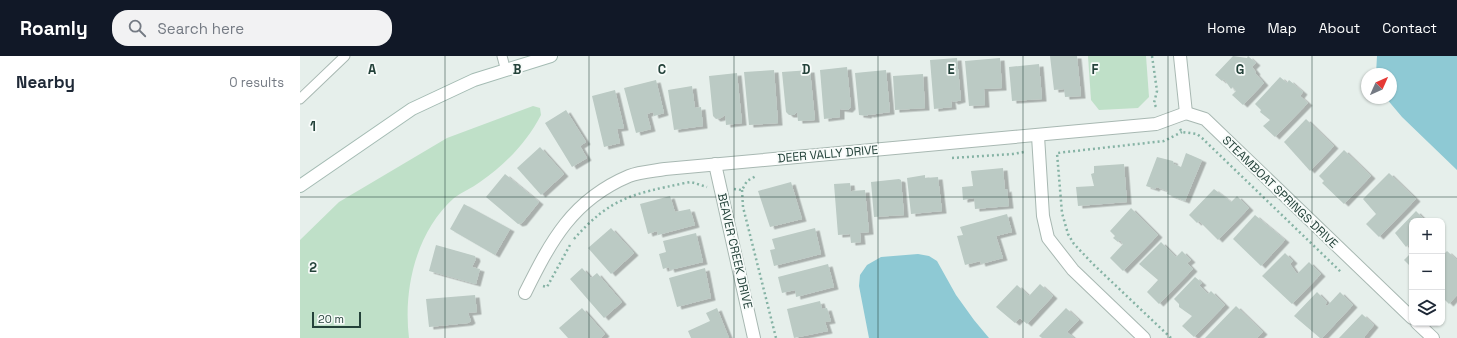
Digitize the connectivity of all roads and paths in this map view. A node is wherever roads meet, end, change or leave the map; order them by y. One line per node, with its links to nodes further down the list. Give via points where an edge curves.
1 (345, 56): 7 (lane)
2 (502, 56): 6 (lane)
3 (551, 56): 6 (street)
4 (1152, 56): 9 (path, via 1157,91 1154,103 1160,113)
5 (1180, 56): 8 (street)
6 (506, 71): 17 (street, via 474,80 412,109)
7 (300, 99)
8 (1186, 112): 9 (street, DEER VALLY DRIVE); 23 (street, STEAMBOAT SPRINGS DRIVE, via 1205,119)
9 (1168, 119): 10 (path); 11 (street, DEER VALLY DRIVE, via 1156,124)
10 (1182, 132): 13 (path, via 1164,141); 20 (path, via 1197,134 1202,138)
11 (1038, 136): 12 (street); 15 (street, DEER VALLY DRIVE)
12 (1039, 150): 13 (path, via 1056,149); 14 (path); 27 (street, via 1043,216 1048,238 1073,270)
13 (1058, 153): 28 (path, via 1062,213 1074,244)
14 (948, 159)
15 (715, 164): 18 (street, BEAVER CREEK DRIVE); 21 (street, DEER VALLY DRIVE, via 665,169 630,176 592,196 567,220 542,258)
16 (758, 175): 19 (path, via 747,181)
17 (300, 186)
18 (720, 188): 19 (path); 21 (path, via 685,183 646,190 623,199 599,214 572,241 547,287); 25 (street, BEAVER CREEK DRIVE)
19 (742, 190): 26 (path, via 742,207)
20 (1345, 276)
21 (531, 282): 22 (street, DEER VALLY DRIVE)
22 (525, 293)
23 (1409, 315)
24 (1420, 326): 29 (street)
25 (754, 338)
26 (776, 338)
27 (1144, 338)
28 (1171, 338)
29 (1433, 338)

